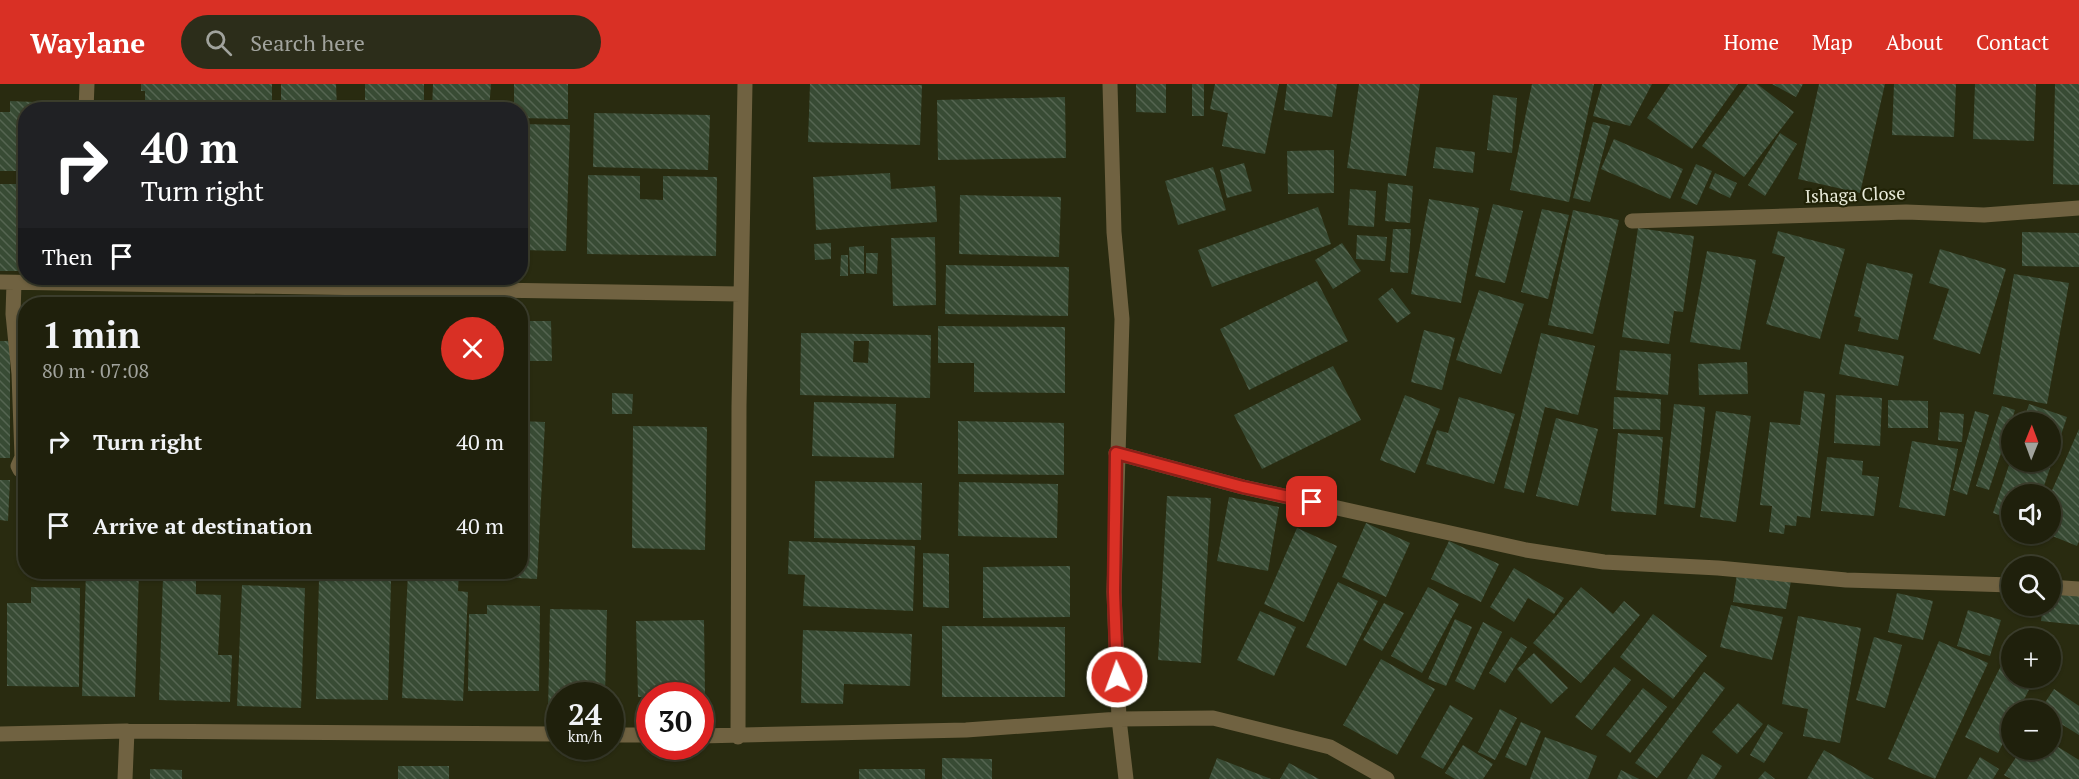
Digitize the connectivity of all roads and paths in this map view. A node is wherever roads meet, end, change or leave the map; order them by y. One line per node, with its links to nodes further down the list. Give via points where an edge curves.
1 (87, 84): 4 (street)
2 (745, 84): 9 (street)
3 (1110, 84): 11 (street, via 1114,232 1122,319)
4 (86, 102)
5 (2079, 208): 6 (street, Ishaga Close, via 1984,215 1906,212)
6 (1632, 221)
7 (7, 282): 10 (street)
8 (280, 285): 9 (street)
9 (740, 294): 20 (street)
10 (18, 364)
11 (1116, 453): 12 (street, via 1243,487 1515,547 1604,562 1846,580); 15 (street, via 1114,592)
12 (2001, 585)
13 (2061, 588): 14 (street)
14 (2079, 589)
15 (1119, 719): 20 (street, via 966,730); 22 (street); 23 (street, via 1213,718 1330,747)
16 (127, 731): 17 (street); 18 (street); 21 (street)
17 (0, 734)
18 (546, 734)
19 (714, 736): 20 (street)
20 (738, 737)
21 (125, 779)
22 (1126, 779)
23 (1387, 779)

